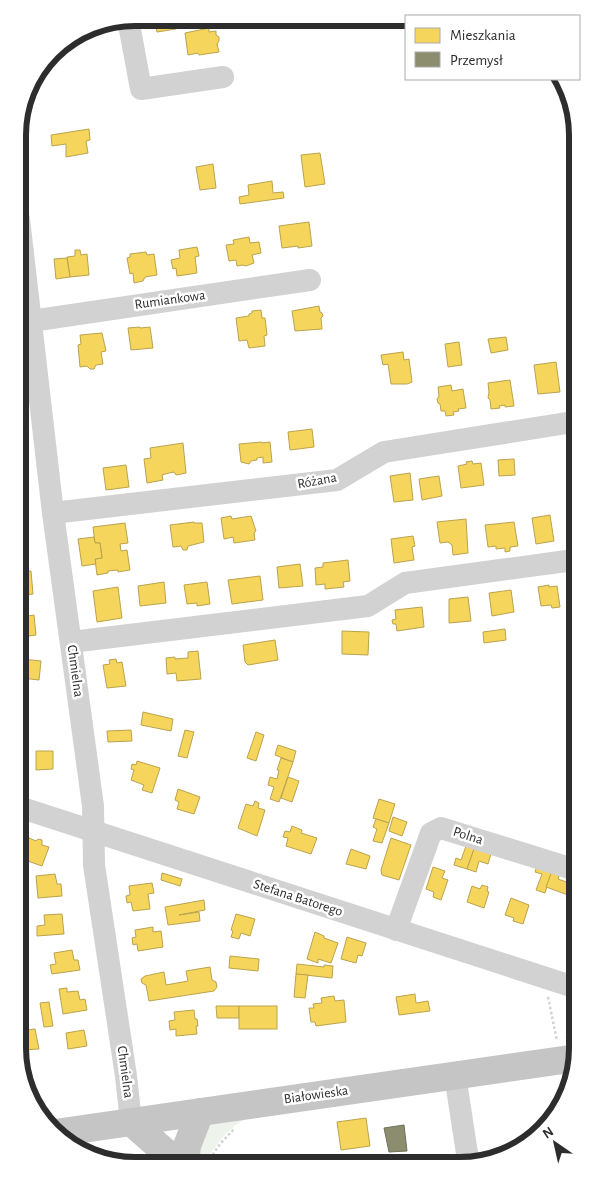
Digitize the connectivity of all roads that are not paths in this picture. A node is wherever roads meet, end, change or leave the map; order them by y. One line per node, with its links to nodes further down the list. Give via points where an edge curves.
1 (129, 26): 2 (street, via 141,89)
2 (223, 77)
3 (26, 278): 5 (street, Chmielna)
4 (310, 280): 5 (street, Rumiankowa)
5 (31, 321): 6 (street, Chmielna)
6 (30, 386): 8 (street, Chmielna)
7 (569, 423): 8 (street, Różana, via 384,452 337,480)
8 (53, 513): 10 (street, Chmielna)
9 (569, 561): 10 (street, via 405,583 368,606)
10 (71, 642): 12 (street, Chmielna, via 93,806)
11 (26, 809): 12 (street, Stefana Batorego)
12 (93, 832): 14 (street, Stefana Batorego); 19 (street, Chmielna, via 94,864)
13 (569, 868): 14 (street, Polna, via 442,828 431,833)
14 (396, 930): 15 (street, Stefana Batorego)
15 (569, 987)
16 (568, 1059): 17 (main road, Białowieska)
17 (455, 1075): 18 (main road, Białowieska); 23 (street)
18 (200, 1112): 19 (main road, Białowieska); 22 (main road)
19 (131, 1122): 20 (main road, Białowieska); 21 (main road)
20 (65, 1132)
21 (171, 1157)
22 (186, 1157)
23 (468, 1157)

